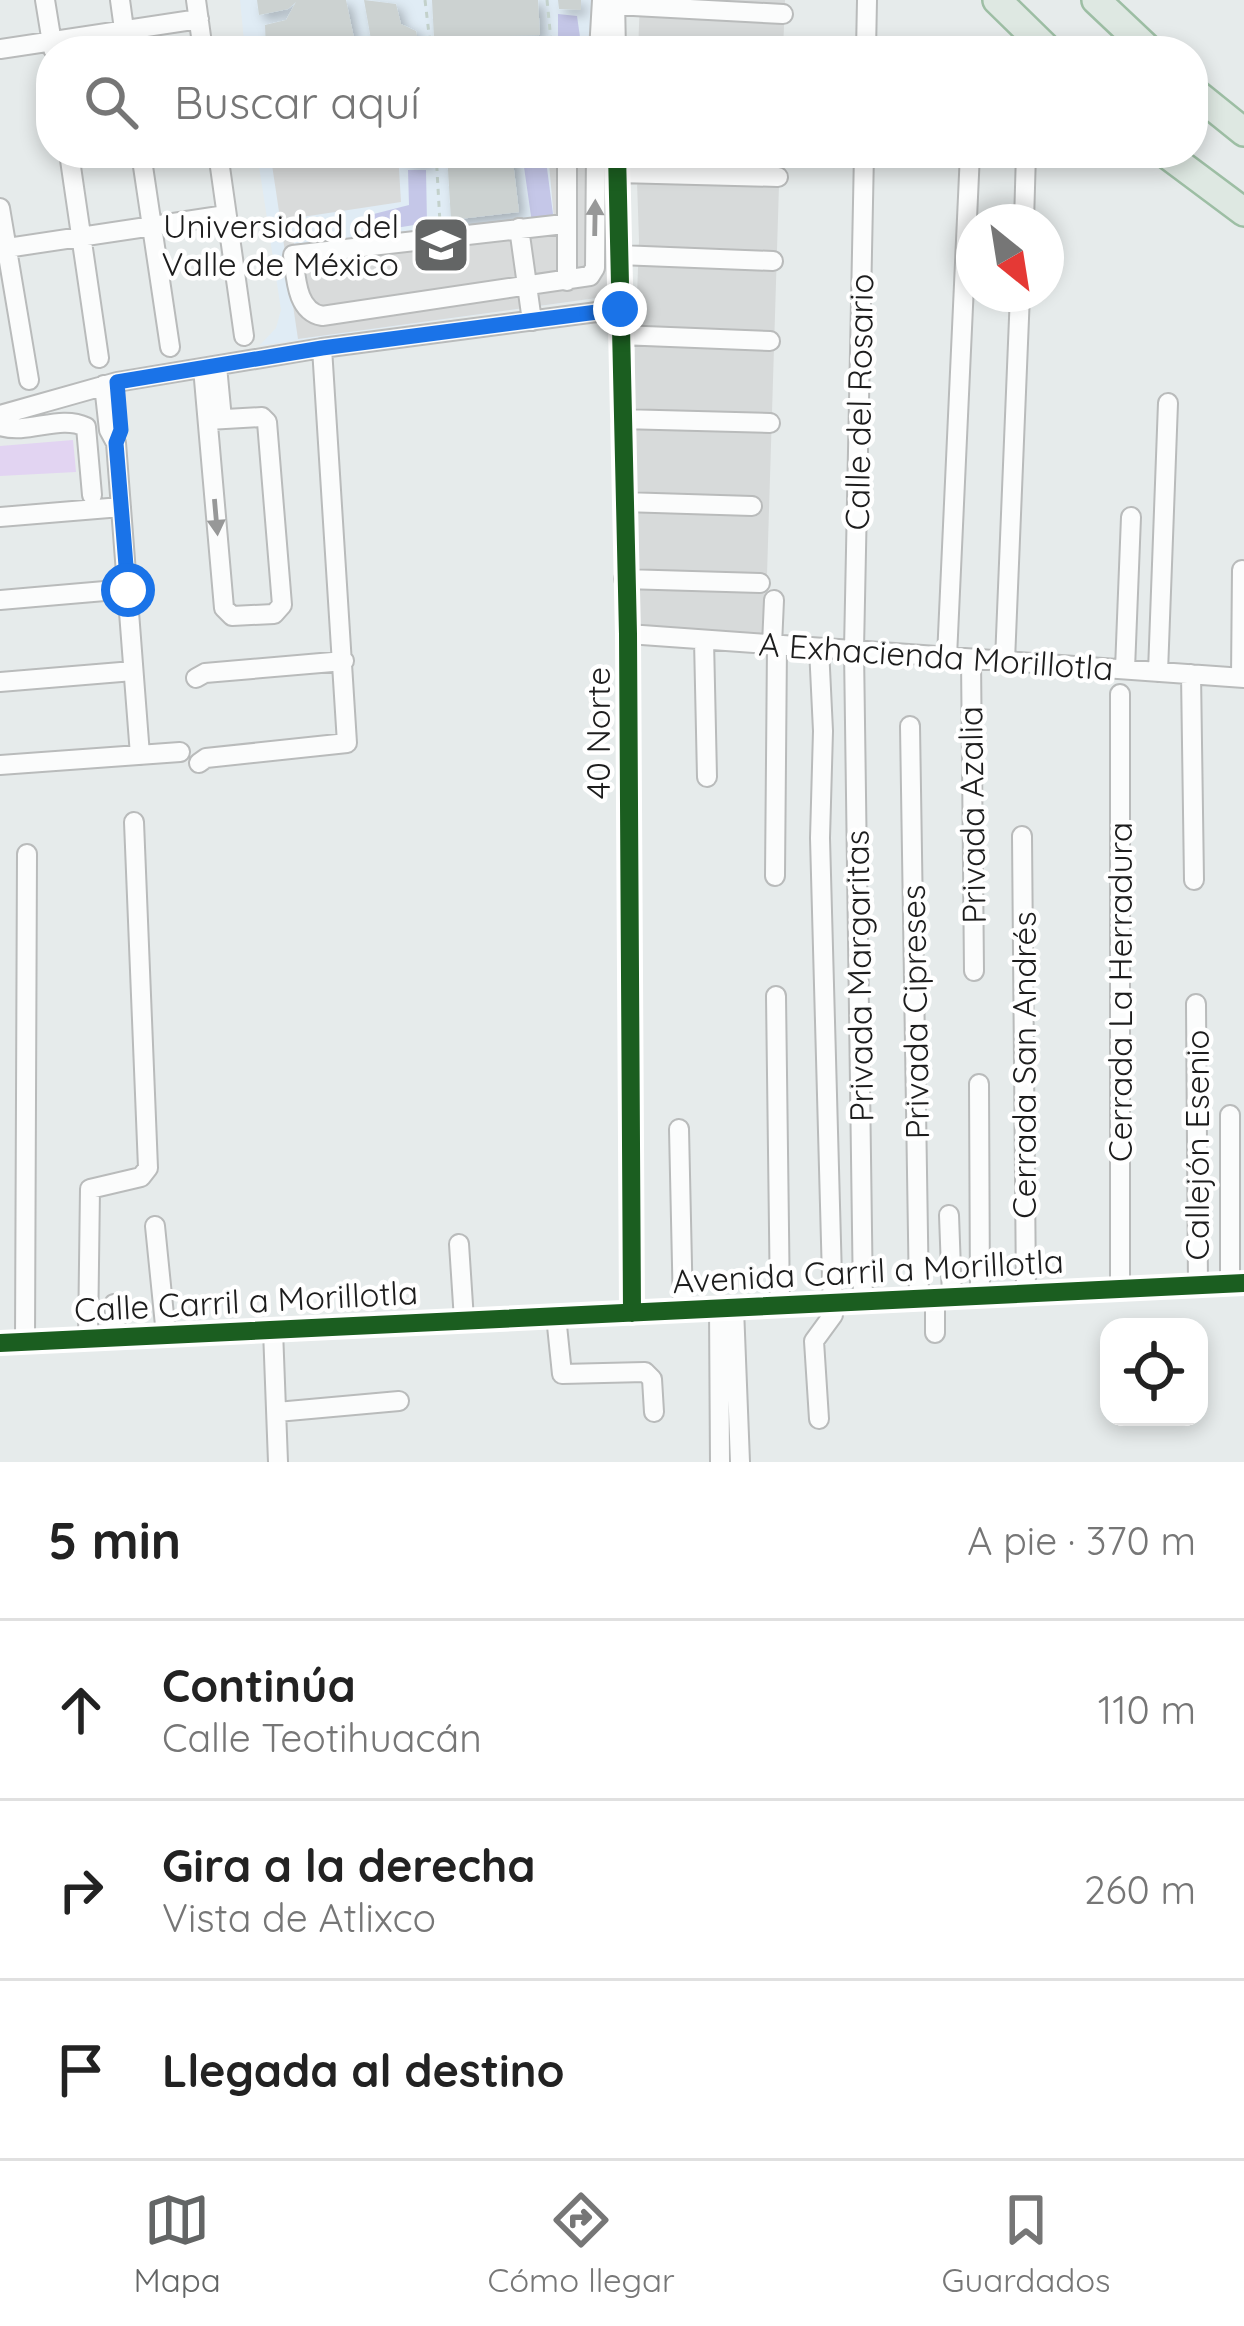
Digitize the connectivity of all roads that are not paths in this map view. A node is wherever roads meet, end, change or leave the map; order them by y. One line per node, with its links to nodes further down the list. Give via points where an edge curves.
1 (45, 0): 9 (street)
2 (120, 0): 10 (street)
3 (867, 0): 14 (street)
4 (997, 0): 15 (highway)
5 (1096, 0): 16 (highway)
6 (610, 2): 8 (street); 12 (street); 13 (street)
7 (197, 10): 11 (street)
8 (783, 14)
9 (50, 36)
10 (124, 36)
11 (137, 36)
12 (602, 36)
13 (614, 36)
14 (866, 36)
15 (1034, 36)
16 (1134, 36)
17 (36, 47): 18 (street)
18 (0, 49)
19 (1208, 103): 20 (highway)
20 (1244, 132)
21 (70, 168): 40 (street)
22 (143, 168): 38 (street)
23 (220, 168): 36 (street)
24 (567, 168): 37 (street)
25 (596, 168): 44 (street, one-way to 25, via 595,268)
26 (618, 168): 42 (street, 40 Norte)
27 (675, 168): 32 (street)
28 (864, 168): 80 (street, Calle del Rosario)
29 (969, 168): 81 (street)
30 (1026, 168): 33 (street)
31 (1185, 168): 35 (highway)
32 (778, 177)
33 (1025, 204)
34 (0, 208): 41 (street)
35 (1244, 212)
36 (226, 215): 38 (street); 50 (street)
37 (564, 224): 39 (street); 44 (street)
38 (152, 226): 40 (street); 52 (street)
39 (519, 228): 45 (street); 45 (street, via 293,255 296,284 305,308 322,316)
40 (81, 237): 41 (street); 54 (street)
41 (3, 249): 56 (street)
42 (619, 255): 43 (street); 46 (street, 40 Norte)
43 (773, 261)
44 (567, 281): 45 (street)
45 (527, 288): 48 (street)
46 (620, 309): 48 (street); 49 (street, 40 Norte)
47 (1019, 312): 83 (street)
48 (532, 321): 53 (street)
49 (620, 335): 51 (street); 60 (street, 40 Norte)
50 (244, 336)
51 (770, 341)
52 (170, 347)
53 (322, 348): 55 (street); 84 (street)
54 (99, 358)
55 (210, 367): 57 (street); 61 (street)
56 (29, 380)
57 (110, 384): 59 (street); 67 (street)
58 (1168, 403): 87 (street)
59 (0, 415)
60 (621, 419): 62 (street); 65 (street, 40 Norte)
61 (215, 420): 61 (street, one-way to 61, via 224,608 232,616 280,610 267,422)
62 (770, 423)
63 (0, 426): 64 (street, via 86,427)
64 (92, 495)
65 (623, 502): 66 (street); 71 (street, 40 Norte)
66 (752, 506)
67 (121, 507): 68 (street); 73 (street)
68 (0, 517)
69 (1131, 517): 85 (street)
70 (1242, 569): 89 (street)
71 (624, 579): 72 (street); 76 (street, 40 Norte)
72 (760, 583)
73 (128, 590): 75 (street); 86 (street)
74 (774, 600): 78 (street)
75 (0, 601)
76 (628, 634): 77 (street, A Exhacienda Morillotla); 125 (street, 40 Norte)
77 (704, 640): 78 (street, A Exhacienda Morillotla); 98 (street)
78 (775, 645): 79 (street, A Exhacienda Morillotla); 102 (street)
79 (820, 648): 80 (street, A Exhacienda Morillotla); 120 (street)
80 (854, 650): 81 (street, A Exhacienda Morillotla); 119 (street, Privada Margaritas)
81 (947, 657): 82 (street, A Exhacienda Morillotla)
82 (971, 658): 83 (street, A Exhacienda Morillotla); 104 (street, Privada Azalia)
83 (1005, 661): 85 (street, A Exhacienda Morillotla)
84 (344, 662): 90 (street); 96 (street, via 347,742)
85 (1125, 669): 87 (street, A Exhacienda Morillotla)
86 (133, 671): 91 (street); 95 (street)
87 (1158, 671): 88 (street, A Exhacienda Morillotla)
88 (1190, 674): 89 (street, A Exhacienda Morillotla); 103 (street)
89 (1242, 677)
90 (196, 678)
91 (0, 682)
92 (1120, 694): 115 (street, Cerrada La Herradura)
93 (910, 725): 118 (street, Privada Cipreses)
94 (181, 752): 95 (street)
95 (140, 755): 97 (street)
96 (199, 764)
97 (0, 765)
98 (707, 777)
99 (134, 822): 133 (street, via 148,1168 141,1177 90,1189)
100 (1022, 836): 116 (street, Cerrada San Andrés)
101 (26, 854): 134 (street)
102 (776, 876)
103 (1194, 880)
104 (974, 971)
105 (776, 996): 122 (street)
106 (1196, 1004): 114 (street, Callejón Esenio)
107 (979, 1084): 117 (street)
108 (1229, 1115): 113 (street)
109 (679, 1129): 124 (street)
110 (949, 1216): 118 (street)
111 (154, 1226): 131 (street)
112 (459, 1244): 128 (street)
113 (1237, 1283): 114 (street, Avenida Carril a Morillotla)
114 (1198, 1286): 115 (street, Avenida Carril a Morillotla)
115 (1120, 1288): 116 (street, Avenida Carril a Morillotla)
116 (1026, 1293): 117 (street, Avenida Carril a Morillotla)
117 (980, 1296): 118 (street, Avenida Carril a Morillotla)
118 (935, 1298): 119 (street, Avenida Carril a Morillotla); 130 (street)
119 (863, 1302): 120 (street, Avenida Carril a Morillotla)
120 (832, 1303): 122 (street, Avenida Carril a Morillotla); 140 (street, via 830,1324 814,1341)
121 (114, 1304): 132 (street)
122 (780, 1306): 123 (street, Avenida Carril a Morillotla)
123 (727, 1308): 124 (street, Avenida Carril a Morillotla); 136 (street)
124 (683, 1310): 125 (street, Avenida Carril a Morillotla)
125 (632, 1313): 126 (street, Avenida Carril a Morillotla)
126 (556, 1316): 127 (street, Avenida Carril a Morillotla); 139 (street, via 562,1374 645,1372)
127 (495, 1319): 128 (street, Calle Carril a Morillotla)
128 (464, 1320): 129 (street, Calle Carril a Morillotla)
129 (273, 1330): 131 (street, Calle Carril a Morillotla); 138 (street)
130 (935, 1333)
131 (166, 1335): 132 (street, Calle Carril a Morillotla)
132 (117, 1337): 133 (street, Calle Carril a Morillotla)
133 (88, 1339): 134 (street, Calle Carril a Morillotla)
134 (26, 1342): 135 (street, Calle Carril a Morillotla)
135 (0, 1343)
136 (729, 1355): 142 (street); 143 (street)
137 (399, 1402): 138 (street)
138 (277, 1412): 141 (street)
139 (654, 1412)
140 (819, 1419)
141 (278, 1462)
142 (720, 1462)
143 (740, 1462)

